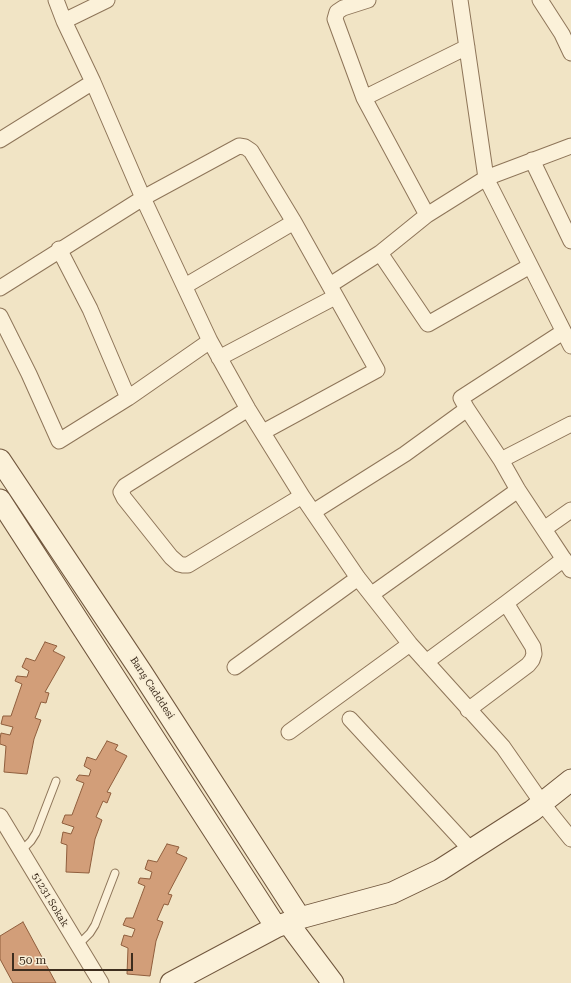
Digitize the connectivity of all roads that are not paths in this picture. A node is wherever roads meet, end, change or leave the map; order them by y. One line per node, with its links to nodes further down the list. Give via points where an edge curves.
1 (56, 0): 6 (street)
2 (107, 0): 6 (street)
3 (368, 0): 10 (street, via 342,8 335,15)
4 (460, 0): 7 (street)
5 (545, 1): 8 (street)
6 (64, 21): 9 (street)
7 (467, 47): 10 (street); 14 (street)
8 (571, 53)
9 (93, 82): 11 (street); 15 (street)
10 (364, 98): 16 (street)
11 (0, 140)
12 (571, 146): 13 (street)
13 (532, 160): 14 (street); 18 (street)
14 (486, 178): 16 (street); 21 (street)
15 (143, 198): 17 (street, via 242,146 251,151); 19 (street); 22 (street)
16 (427, 215): 20 (street)
17 (294, 222): 22 (street); 24 (street)
18 (571, 241)
19 (59, 249): 23 (street); 30 (street, via 90,309)
20 (380, 253): 21 (street, via 428,324); 24 (street)
21 (530, 266): 26 (street)
22 (185, 286): 27 (street)
23 (0, 288)
24 (332, 291): 29 (street); 34 (street, via 377,370)
25 (0, 316): 30 (street, via 59,441)
26 (563, 332): 28 (street); 32 (street, via 461,398)
27 (210, 341): 29 (street); 30 (street)
28 (571, 346)
29 (219, 358): 31 (street)
30 (128, 398)
31 (248, 409): 34 (street); 38 (street, via 125,486 122,492 124,498 171,558 179,564 188,565)
32 (467, 409): 36 (street); 41 (street, via 405,454)
33 (571, 424): 36 (street)
34 (262, 432): 38 (street)
35 (0, 460): 61 (main road, Barış Cadddesi, via 142,673)
36 (501, 460): 37 (street)
37 (518, 490): 42 (street); 45 (street)
38 (302, 496): 41 (street)
39 (0, 500): 61 (main road)
40 (571, 510): 42 (street)
41 (313, 512): 44 (street)
42 (544, 529): 43 (street)
43 (567, 564): 46 (street)
44 (358, 578): 45 (street); 49 (street)
45 (372, 594): 47 (street)
46 (506, 603): 48 (street); 50 (street, via 533,647 532,660)
47 (410, 644): 48 (street); 52 (street)
48 (426, 662): 50 (street)
49 (235, 667)
50 (468, 710): 55 (street, via 503,747)
51 (350, 719): 58 (street)
52 (289, 732)
53 (571, 780): 55 (main road)
54 (56, 781): 59 (lane, via 36,832)
55 (542, 803): 57 (street); 58 (main road)
56 (0, 816): 59 (street, 51231 Sokak)
57 (571, 839)
58 (471, 850): 61 (main road, via 440,870 392,893)
59 (21, 851): 62 (street, 51231 Sokak)
60 (115, 874): 62 (lane, via 95,925)
61 (288, 923): 64 (main road); 65 (main road)
62 (78, 945): 63 (street, 51231 Sokak)
63 (101, 983)
64 (170, 983)
65 (333, 983)

